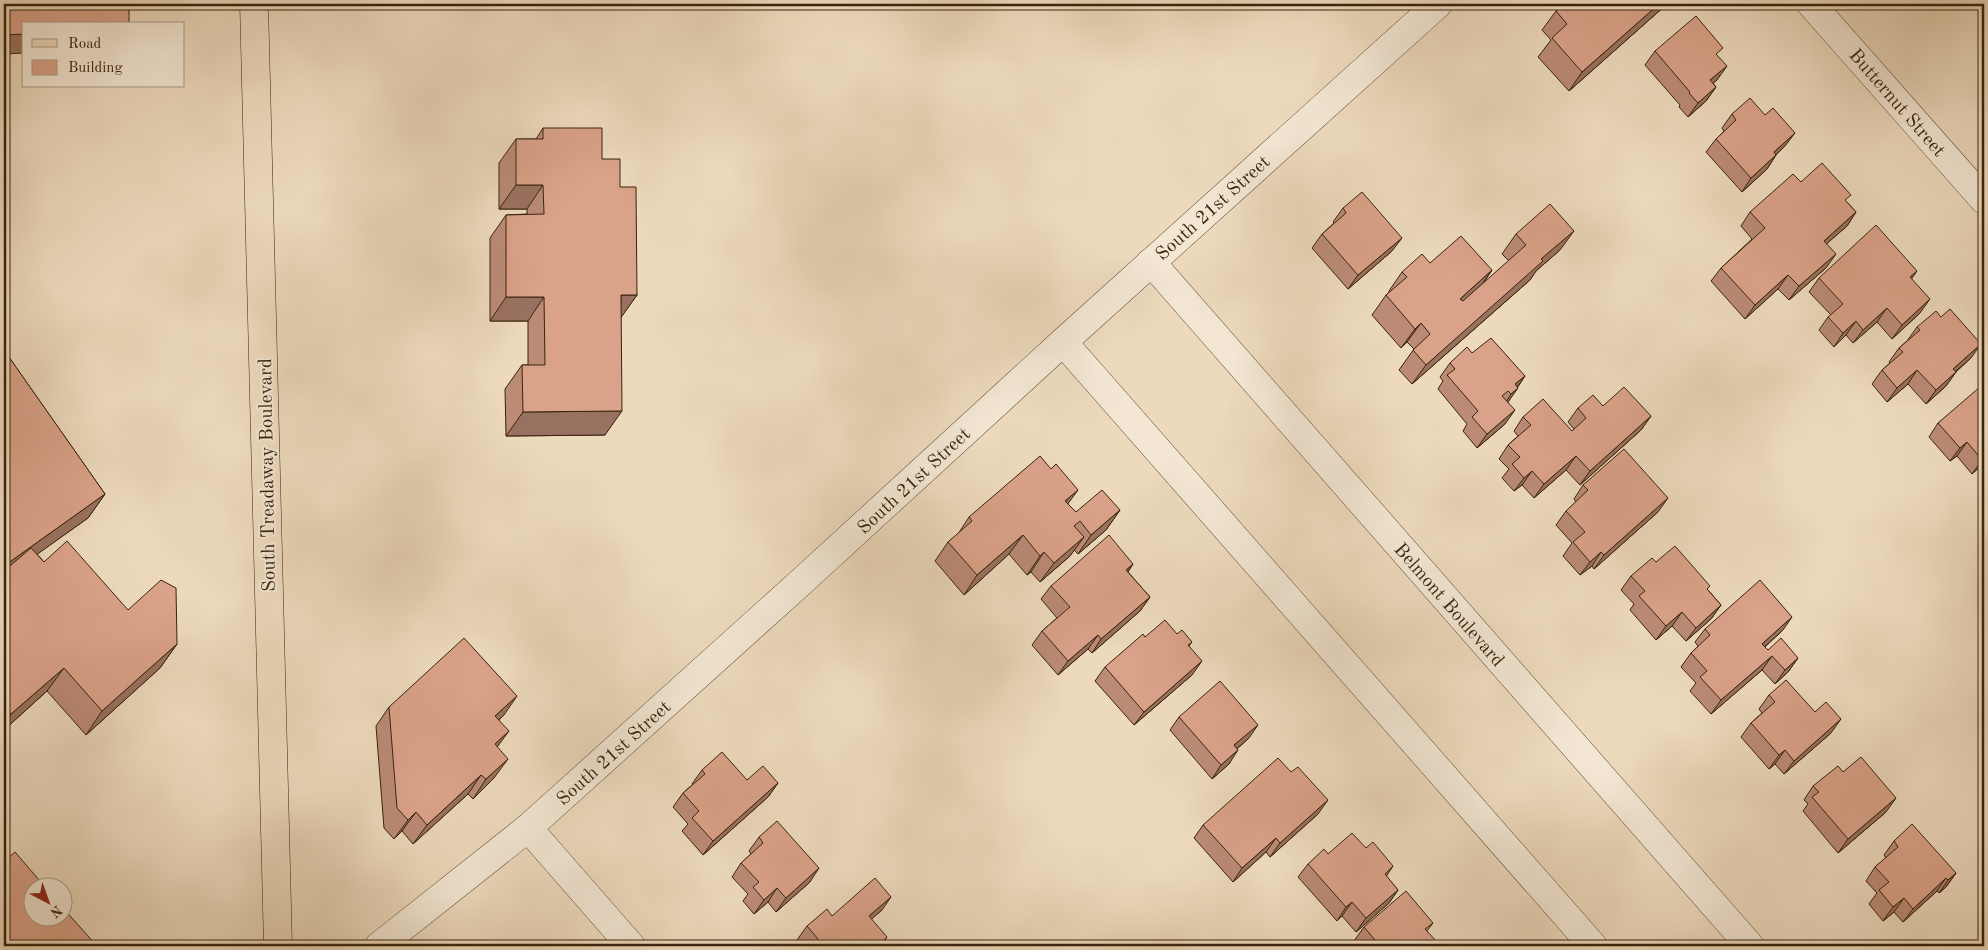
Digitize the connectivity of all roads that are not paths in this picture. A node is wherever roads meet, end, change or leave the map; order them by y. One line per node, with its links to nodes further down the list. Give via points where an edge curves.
1 (254, 4): 8 (main road, South Treadaway Boulevard)
2 (1438, 4): 5 (street, South 21st Street)
3 (1811, 4): 4 (street, Butternut Street)
4 (1984, 200)
5 (1151, 262): 6 (street, South 21st Street); 12 (street, Belmont Boulevard)
6 (1063, 342): 7 (street, South 21st Street); 11 (street)
7 (528, 828): 9 (street, South 21st Street); 10 (street)
8 (278, 946)
9 (379, 946)
10 (631, 946)
11 (1593, 946)
12 (1750, 946)

